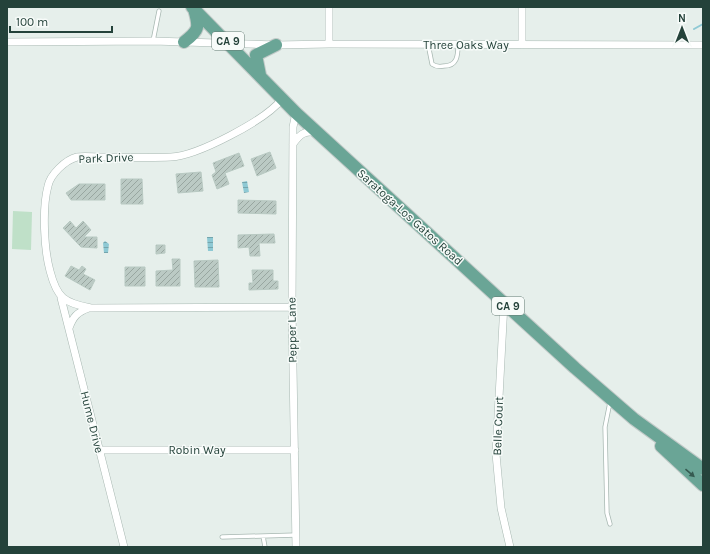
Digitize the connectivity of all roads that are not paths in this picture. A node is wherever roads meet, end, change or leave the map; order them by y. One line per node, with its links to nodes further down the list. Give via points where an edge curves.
1 (329, 7): 9 (street)
2 (522, 7): 13 (street)
3 (193, 8): 7 (main road, via 198,28 196,33); 8 (main road, Saratoga-Los Gatos Road / CA 9)
4 (158, 11): 5 (lane)
5 (153, 41): 6 (street, Three Oaks Way); 7 (street, Three Oaks Way)
6 (7, 42)
7 (184, 42): 8 (street, Three Oaks Way)
8 (229, 43): 12 (street, Three Oaks Way); 15 (main road, Saratoga-Los Gatos Road / CA 9)
9 (329, 44): 10 (street, Three Oaks Way); 12 (street, Three Oaks Way)
10 (428, 44): 11 (street, Three Oaks Way); 11 (lane, via 432,64 436,67 450,66 457,60)
11 (458, 44): 13 (street, Three Oaks Way)
12 (276, 45): 15 (main road, via 256,55)
13 (522, 45): 14 (street, Three Oaks Way)
14 (703, 45)
15 (260, 76): 16 (main road, Saratoga-Los Gatos Road / CA 9)
16 (282, 99): 17 (main road, Saratoga-Los Gatos Road / CA 9); 20 (street, Park Drive, via 275,108 250,126 191,153 173,157 76,157 59,168 48,185 44,233 48,263)
17 (296, 113): 18 (main road, Saratoga-Los Gatos Road / CA 9); 19 (street, Pepper Lane)
18 (317, 132): 19 (street, via 305,132); 21 (main road, Saratoga-Los Gatos Road / CA 9)
19 (292, 144): 22 (street, Pepper Lane)
20 (61, 298): 23 (street, via 71,304); 24 (street, Hume Drive)
21 (504, 303): 25 (main road, Saratoga-Los Gatos Road / CA 9); 38 (street, Belle Court, via 496,454 500,508)
22 (292, 307): 23 (street); 28 (street, Pepper Lane)
23 (91, 308): 24 (street, via 73,317)
24 (69, 328): 27 (street, Hume Drive)
25 (610, 399): 26 (main road, Saratoga-Los Gatos Road / CA 9); 31 (lane, via 605,427 607,513)
26 (634, 419): 29 (main road, Saratoga-Los Gatos Road / CA 9); 30 (main road, Saratoga-Los Gatos Road / CA 9, one-way to 30)
27 (99, 450): 28 (street, Robin Way); 35 (street, Hume Drive)
28 (295, 450): 32 (street, Pepper Lane)
29 (703, 469)
30 (703, 485)
31 (610, 524)
32 (296, 535): 33 (lane); 37 (street, Pepper Lane)
33 (263, 536): 34 (lane); 36 (lane)
34 (222, 537)
35 (124, 547)
36 (265, 547)
37 (296, 547)
38 (510, 547)

